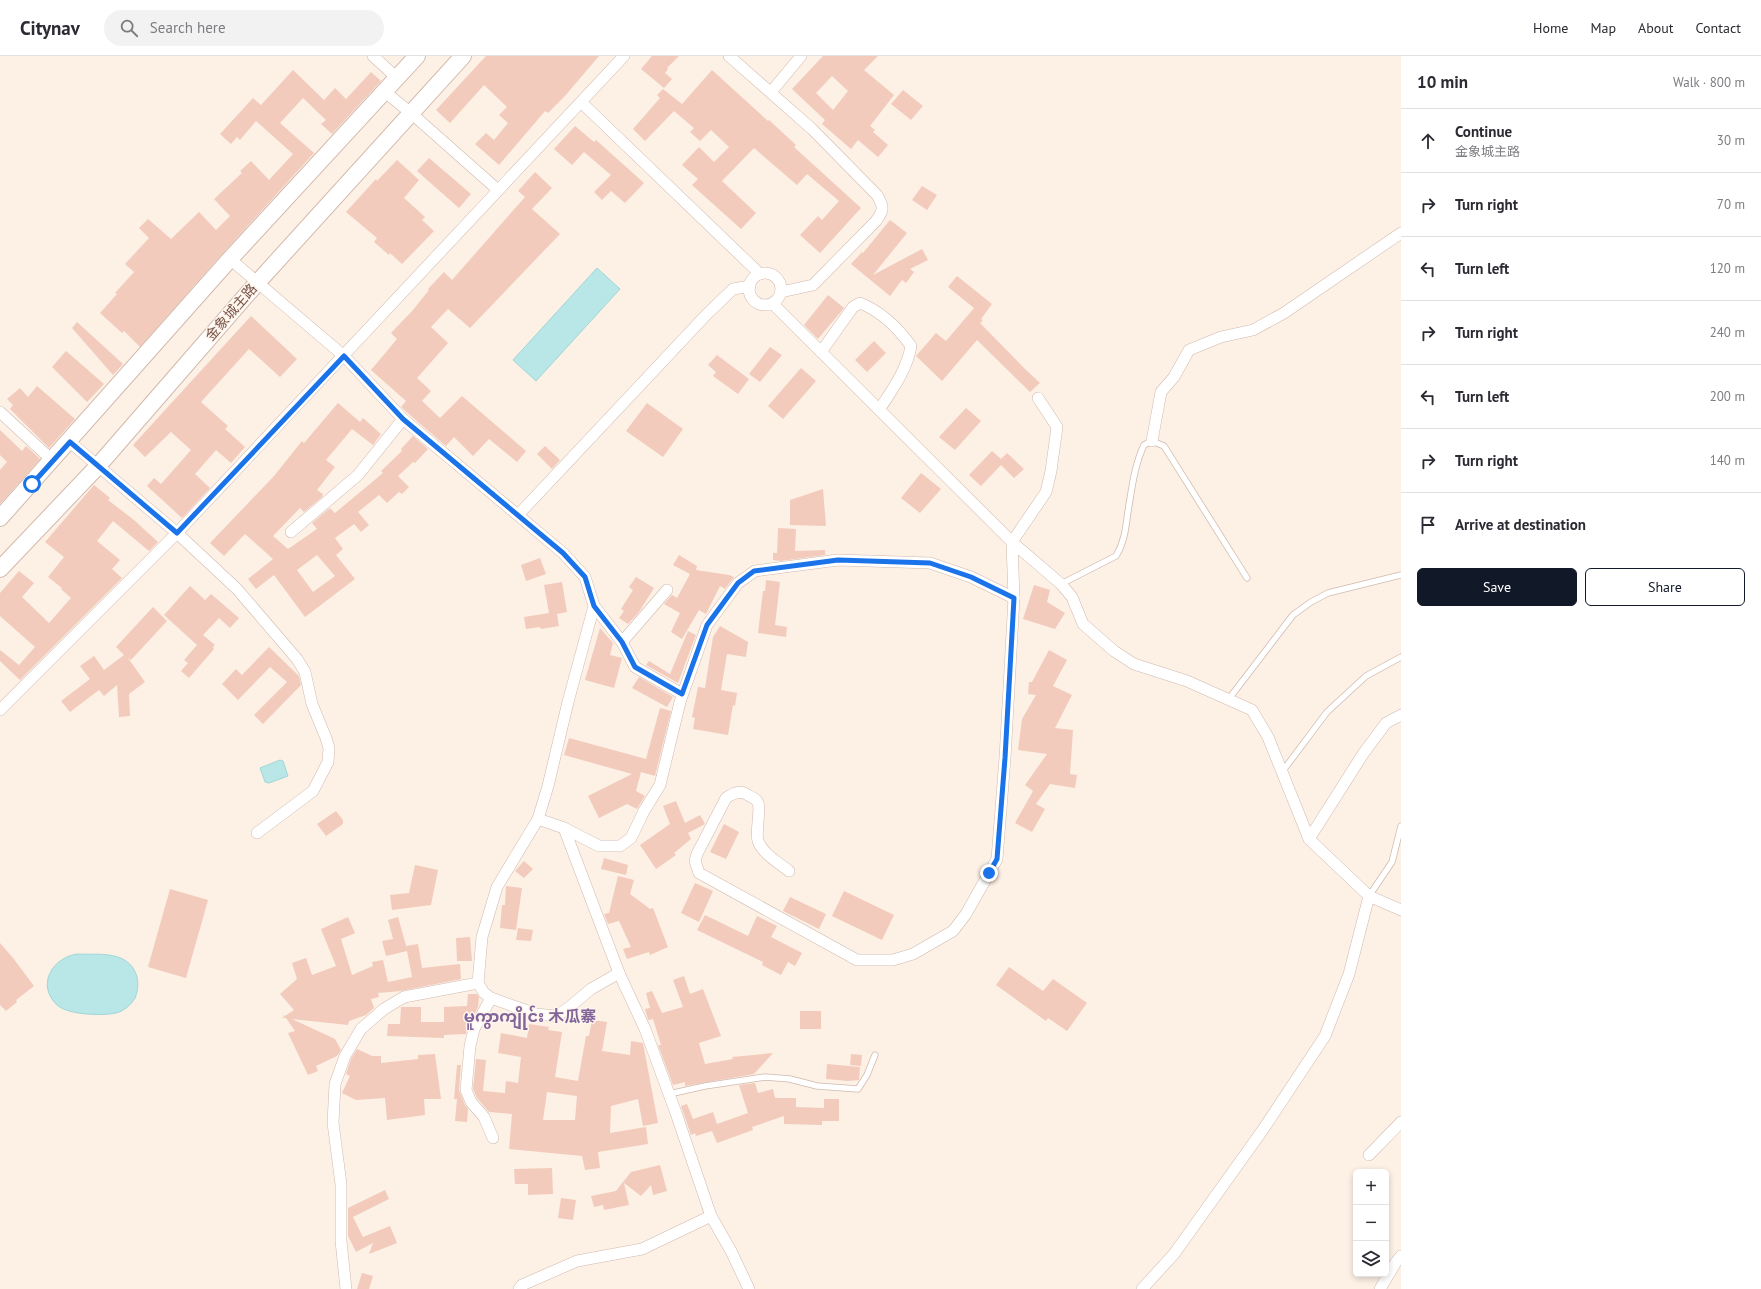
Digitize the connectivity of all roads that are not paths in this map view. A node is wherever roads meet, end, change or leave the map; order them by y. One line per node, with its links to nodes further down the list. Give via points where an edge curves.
1 (373, 56): 7 (street)
2 (417, 56): 7 (main road)
3 (463, 56): 11 (main road, 金象城主路)
4 (624, 56): 10 (street)
5 (730, 56): 9 (street)
6 (801, 56): 9 (street)
7 (397, 78): 8 (main road)
8 (385, 92): 11 (street); 14 (main road)
9 (770, 92): 18 (street, via 812,129 877,195 882,205 882,213 876,221 813,285)
10 (582, 103): 12 (street); 15 (street)
11 (411, 113): 12 (street); 16 (main road, 金象城主路)
12 (498, 190): 21 (street)
13 (1401, 233): 26 (street, via 1284,313 1253,330 1221,336 1189,350 1174,377 1161,392)
14 (230, 260): 16 (street); 27 (main road)
15 (760, 274): 17 (street); 18 (street, via 771,274 776,277)
16 (257, 282): 21 (street); 29 (main road, 金象城主路)
17 (750, 286): 19 (street, via 755,301); 30 (street, via 733,289 707,314)
18 (781, 292): 19 (street)
19 (773, 304): 20 (street)
20 (821, 352): 23 (street); 23 (street, via 853,307 860,303 873,308 904,336 911,346 909,357)
21 (344, 356): 25 (street); 33 (street)
22 (1038, 398): 34 (street, via 1057,427 1051,471 1046,492)
23 (879, 410): 34 (street)
24 (0, 412): 28 (street)
25 (403, 419): 30 (street); 32 (street, via 358,475)
26 (1152, 441): 37 (lane, via 1164,446); 38 (lane, via 1144,445 1138,458 1125,537 1116,556)
27 (70, 442): 28 (main road); 29 (street)
28 (52, 461): 31 (main road)
29 (98, 466): 33 (street); 35 (main road, 金象城主路)
30 (519, 514): 41 (street, via 563,553 585,577)
31 (0, 518)
32 (291, 532)
33 (177, 533): 46 (street); 52 (street, via 237,589 297,659 305,672 312,704 329,748 328,762 313,791)
34 (1012, 542): 38 (street); 40 (street)
35 (0, 569)
36 (1401, 575): 45 (lane, via 1328,593 1292,615)
37 (1247, 578)
38 (1061, 584): 45 (street, via 1072,597 1083,624 1114,652 1134,664 1187,681)
39 (667, 590): 42 (street)
40 (1014, 598): 44 (street, via 971,577 930,563 838,560 754,571 738,583 707,625); 54 (street, via 997,859 966,914 953,931 907,956 893,960 857,960 699,873 695,861 697,854 726,798 733,793 744,793 757,801 760,808 756,825 758,840 763,850)
41 (594, 606): 42 (street); 49 (street)
42 (622, 642): 44 (street, via 635,667)
43 (1401, 657): 48 (lane, via 1366,676 1327,712)
44 (682, 694): 51 (street, via 660,785 631,838 620,846 598,846)
45 (1228, 700): 48 (street, via 1252,710 1268,737)
46 (0, 710)
47 (1401, 715): 53 (street, via 1386,723 1363,754)
48 (1282, 772): 53 (street)
49 (538, 819): 51 (street); 58 (street, via 497,887 482,938)
50 (1401, 826): 55 (lane, via 1392,862)
51 (564, 828): 57 (street)
52 (257, 833)
53 (1309, 839): 55 (street)
54 (789, 871)
55 (1369, 896): 56 (street); 70 (street, via 1349,974 1325,1036 1262,1131 1174,1254)
56 (1401, 910)
57 (619, 973): 59 (street, via 591,989 556,1016 536,1014); 61 (street, via 645,1029)
58 (478, 983): 59 (street, via 484,993); 67 (street, via 404,997 384,1009 361,1029 345,1056 334,1084 333,1123 341,1184 341,1241)
59 (492, 998): 63 (street, via 474,1030 466,1090 471,1102 484,1117)
60 (875, 1055): 61 (lane, via 858,1089 817,1086 790,1079 765,1077)
61 (669, 1094): 65 (street)
62 (1401, 1122): 64 (street)
63 (493, 1138)
64 (1369, 1155)
65 (711, 1216): 68 (street, via 642,1249 577,1261 522,1285); 69 (street, via 732,1251)
66 (1401, 1256): 71 (street)
67 (346, 1289)
68 (519, 1289)
69 (750, 1289)
70 (1142, 1289)
71 (1380, 1289)

